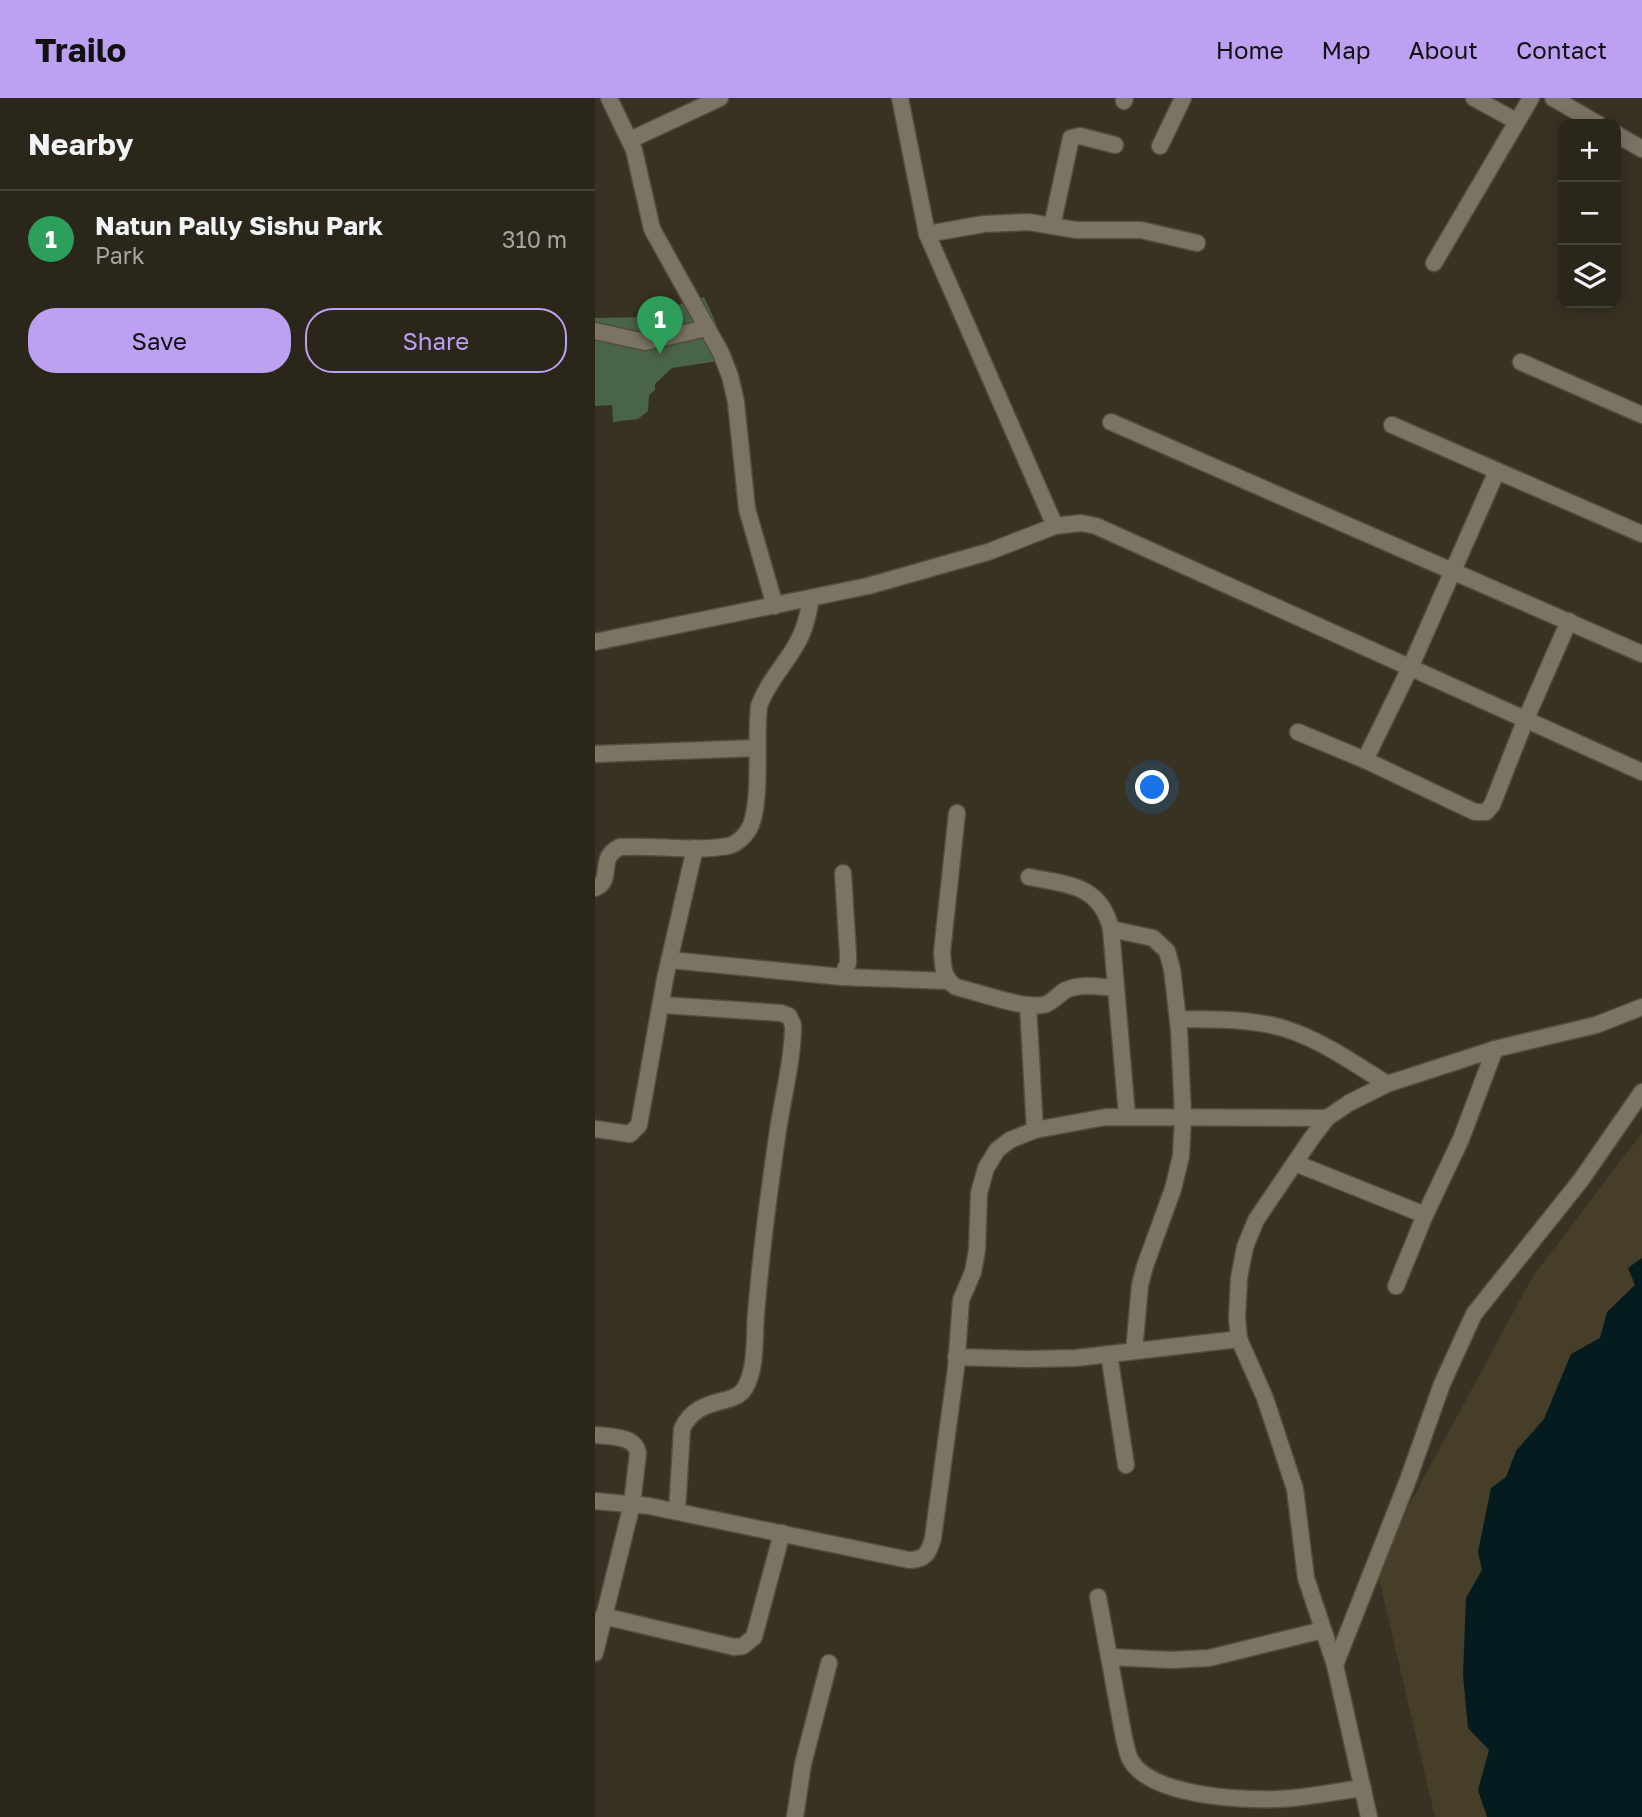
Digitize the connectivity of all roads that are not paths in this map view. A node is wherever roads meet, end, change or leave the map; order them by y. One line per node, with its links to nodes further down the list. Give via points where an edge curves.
1 (609, 98): 11 (street)
2 (720, 98): 11 (street)
3 (900, 98): 16 (street)
4 (1183, 98): 13 (street)
5 (1474, 98): 9 (street)
6 (1531, 98): 9 (street)
7 (1553, 98): 8 (street)
8 (1589, 119)
9 (1516, 121): 18 (street)
10 (1621, 137): 14 (street)
11 (630, 140): 19 (street, via 652,229)
12 (1115, 145): 15 (street, via 1071,138)
13 (1160, 146)
14 (1642, 149)
15 (1052, 226): 16 (street, via 998,223); 17 (street, via 1141,230)
16 (927, 234): 26 (street)
17 (1197, 243)
18 (1434, 263)
19 (707, 328): 20 (street, via 645,342); 30 (street, via 733,386 747,509)
20 (595, 331)
21 (1521, 362): 22 (street)
22 (1642, 415)
23 (1111, 422): 28 (street)
24 (1392, 425): 25 (street)
25 (1497, 471): 27 (street); 28 (street)
26 (1055, 526): 29 (street, via 988,552); 34 (street, via 1081,523 1096,527)
27 (1642, 534)
28 (1453, 571): 31 (street); 34 (street)
29 (811, 598): 30 (street); 37 (street, via 797,645 764,693)
30 (775, 606): 32 (street)
31 (1569, 621): 33 (street); 35 (street)
32 (595, 642)
33 (1642, 654)
34 (1410, 668): 35 (street); 39 (street)
35 (1525, 721): 39 (street, via 1486,812); 40 (street)
36 (1298, 732): 39 (street)
37 (757, 748): 38 (street); 42 (street, via 751,826 731,845)
38 (595, 754)
39 (1365, 760)
40 (1642, 772)
41 (957, 813): 49 (street, via 942,953)
42 (695, 848): 45 (street, via 620,846 607,856 605,880); 47 (street)
43 (843, 873): 48 (street, via 848,963)
44 (1029, 877): 46 (street, via 1090,894 1102,904)
45 (595, 888)
46 (1111, 929): 50 (street); 54 (street, via 1153,938 1167,951)
47 (670, 960): 48 (street); 51 (street)
48 (842, 977): 49 (street)
49 (948, 981): 52 (street)
50 (1116, 988): 52 (street, via 1086,986 1064,991 1051,1002); 58 (street)
51 (661, 1005): 61 (street, via 639,1125 625,1134); 74 (street, via 781,1013 789,1016 793,1025 762,1244 753,1361 745,1390 692,1412 687,1419 682,1429)
52 (1028, 1005): 62 (street)
53 (1642, 1007): 55 (street, via 1596,1025)
54 (1178, 1019): 56 (street, via 1249,1022 1285,1029 1322,1044); 59 (street)
55 (1496, 1049): 56 (street); 64 (street)
56 (1387, 1084): 60 (street)
57 (1642, 1091): 82 (street, via 1581,1180 1474,1314 1442,1384)
58 (1127, 1116): 59 (street); 62 (street)
59 (1183, 1116): 60 (street); 67 (street, via 1173,1189 1140,1285)
60 (1327, 1118): 63 (street)
61 (595, 1129)
62 (1035, 1130): 69 (street, via 997,1150 986,1168 979,1193 973,1272 961,1300)
63 (1295, 1163): 64 (street); 66 (street, via 1245,1247 1239,1279)
64 (1425, 1215): 65 (street)
65 (1396, 1286)
66 (1238, 1339): 67 (street); 78 (street, via 1265,1398 1295,1489 1306,1578)
67 (1135, 1351): 68 (street)
68 (1109, 1354): 69 (street); 71 (street)
69 (956, 1357): 75 (street, via 933,1538 925,1557 909,1560)
70 (595, 1435): 73 (street, via 625,1439 637,1447)
71 (1126, 1465)
72 (595, 1500): 73 (street)
73 (632, 1504): 74 (street); 77 (street)
74 (677, 1511): 75 (street)
75 (782, 1532): 77 (street, via 754,1637 743,1646)
76 (1098, 1597): 80 (street)
77 (603, 1616): 79 (street)
78 (1323, 1630): 80 (street, via 1209,1658); 82 (street)
79 (595, 1653)
80 (1109, 1657): 83 (street, via 1130,1761 1152,1781 1238,1800)
81 (828, 1663): 84 (street)
82 (1335, 1665): 83 (street)
83 (1363, 1788): 85 (street)
84 (795, 1817)
85 (1369, 1817)

